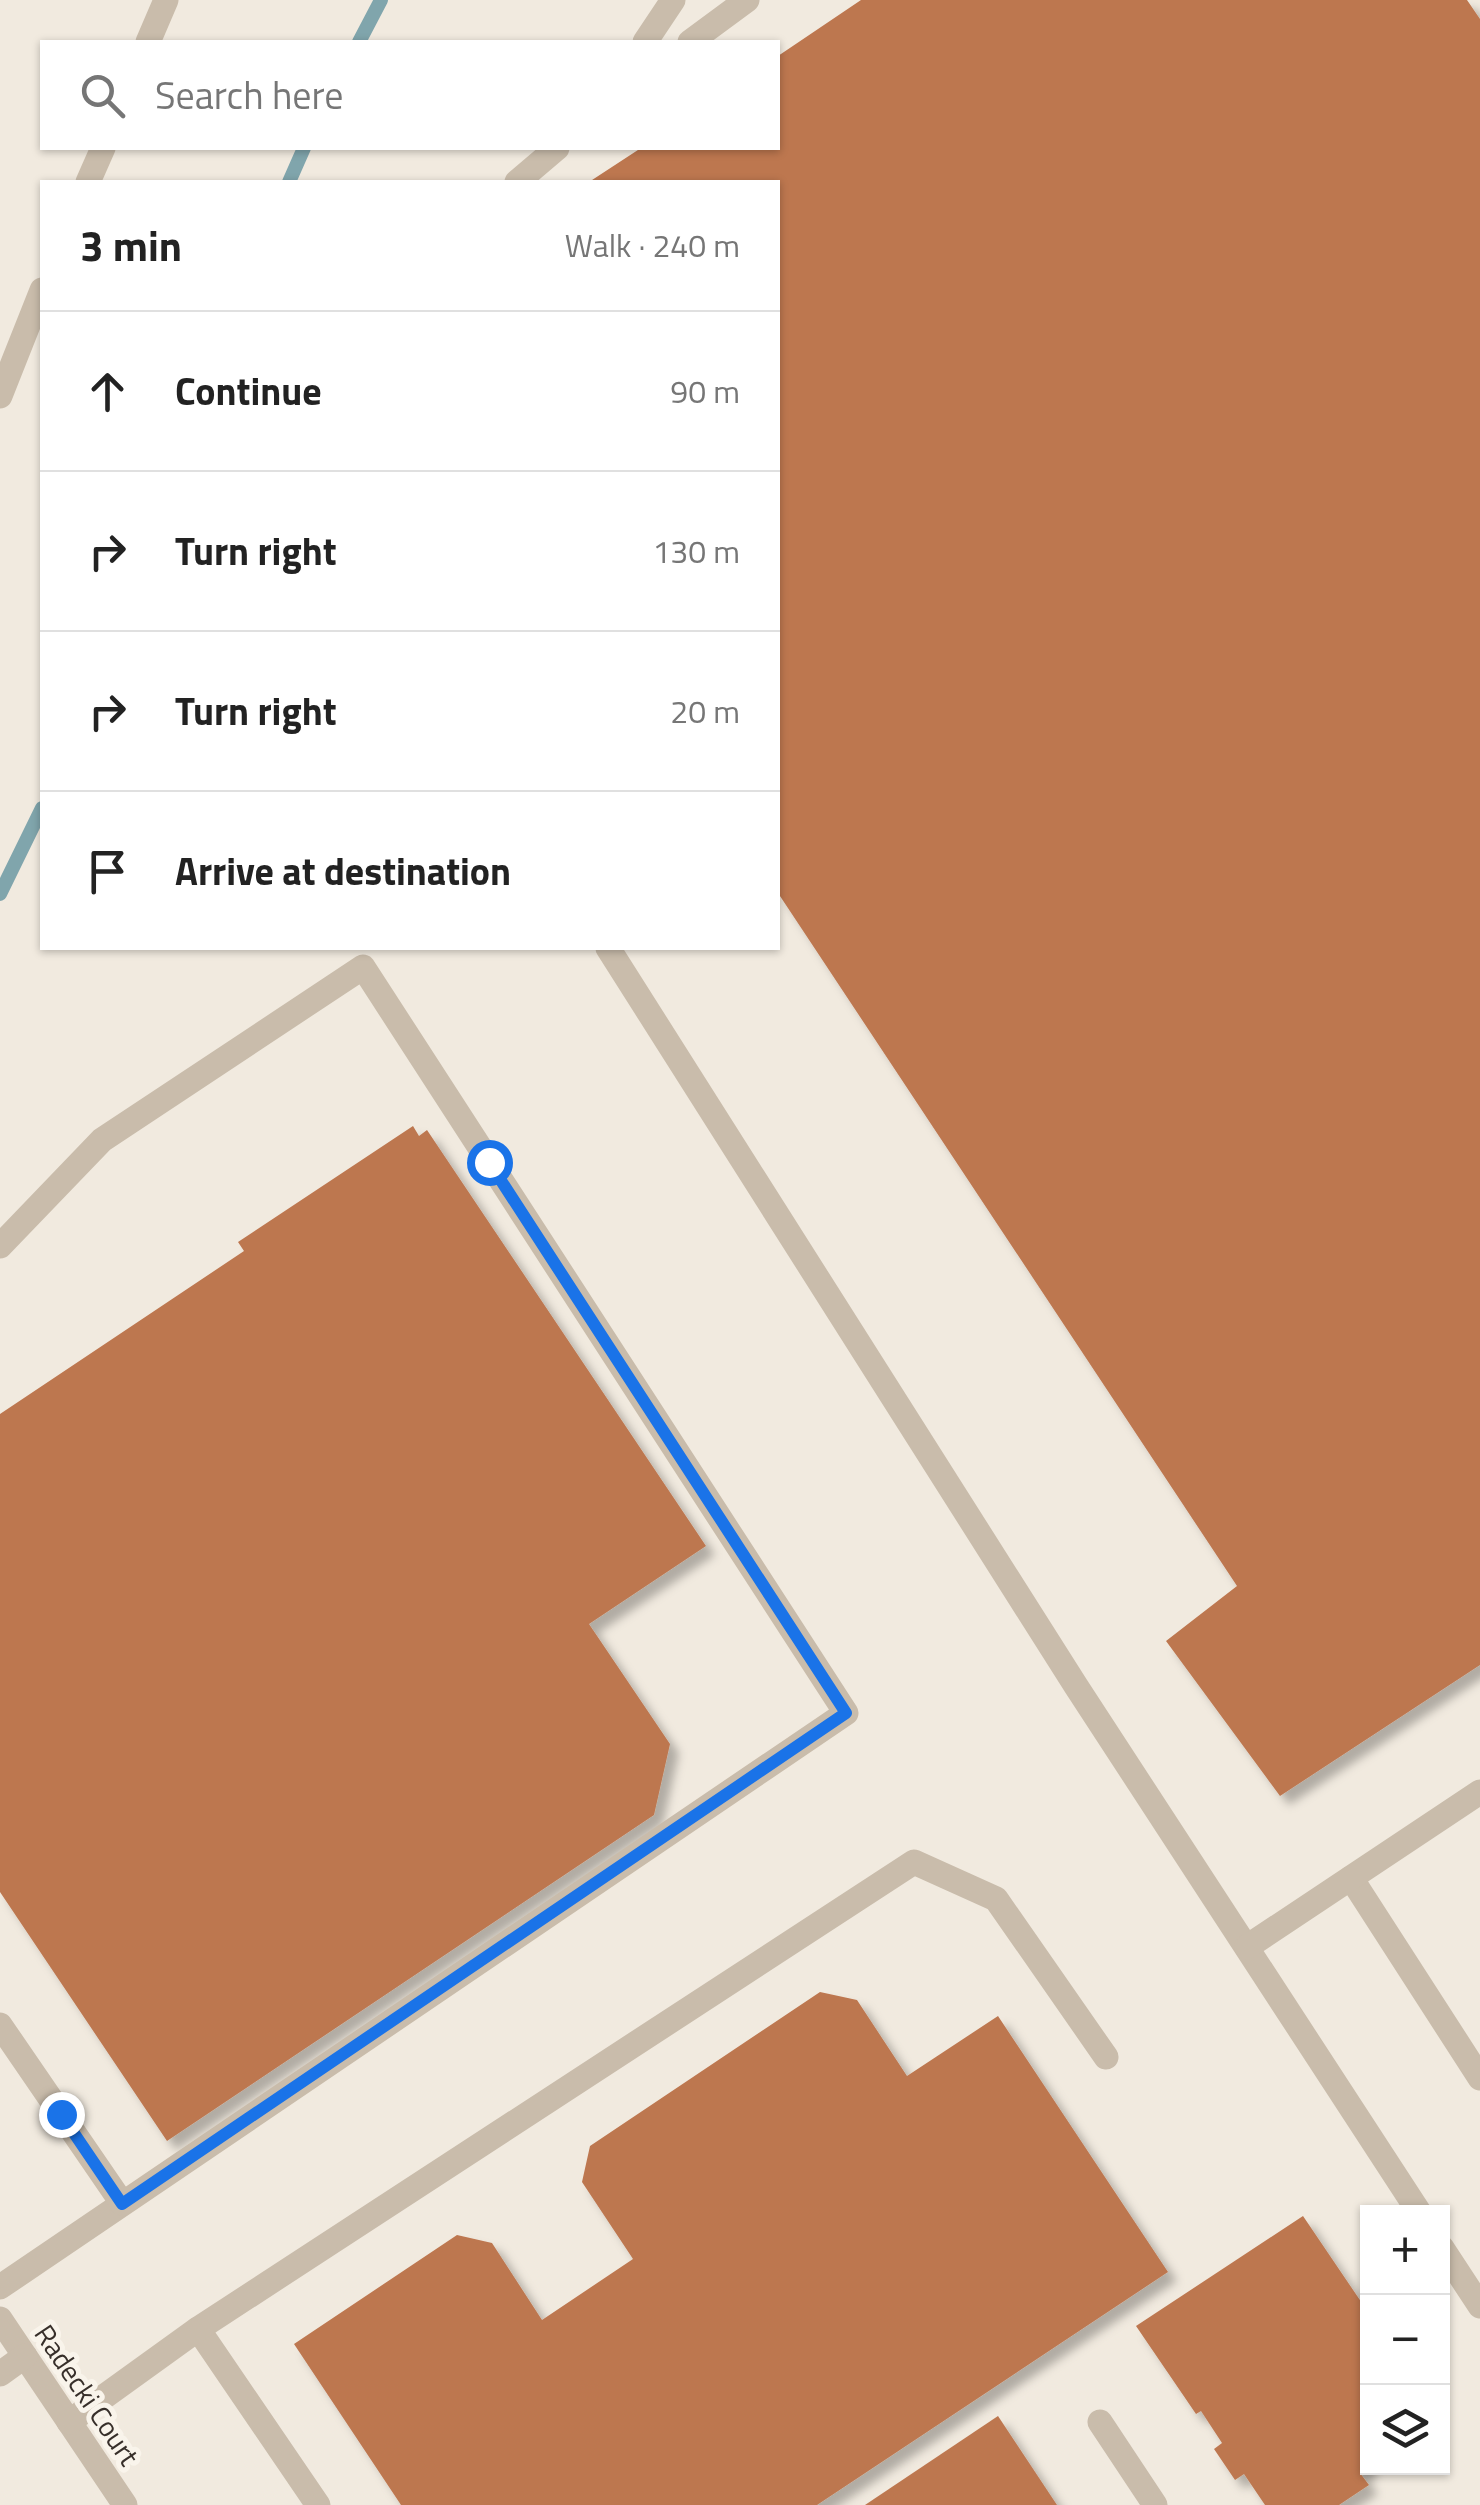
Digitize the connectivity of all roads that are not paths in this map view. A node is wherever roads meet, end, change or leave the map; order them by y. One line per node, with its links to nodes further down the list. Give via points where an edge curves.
1 (166, 0): 4 (street)
2 (673, 0): 5 (street)
3 (748, 0): 6 (street)
4 (149, 40)
5 (646, 40)
6 (693, 40)
7 (102, 150): 9 (street)
8 (555, 150): 10 (street)
9 (89, 180)
10 (519, 180)
11 (40, 295): 12 (street)
12 (0, 396)
13 (609, 950): 17 (street)
14 (0, 1246): 21 (street, via 102,1140 363,967 846,1713)
15 (1480, 1792): 16 (street)
16 (1351, 1878): 17 (street); 20 (street)
17 (1247, 1946): 22 (street)
18 (0, 2024): 21 (street)
19 (1106, 2057): 27 (street, via 996,1899 914,1862)
20 (1480, 2078)
21 (122, 2204): 24 (street)
22 (1414, 2205)
23 (1450, 2260): 25 (street)
24 (0, 2287)
25 (1480, 2306)
26 (0, 2319): 28 (street, Radecki Court)
27 (198, 2328): 30 (street); 33 (street)
28 (25, 2356): 29 (street); 30 (street, Radecki Court)
29 (0, 2374)
30 (69, 2422): 32 (street, Radecki Court)
31 (1100, 2422): 34 (street)
32 (125, 2505)
33 (318, 2505)
34 (1155, 2505)

